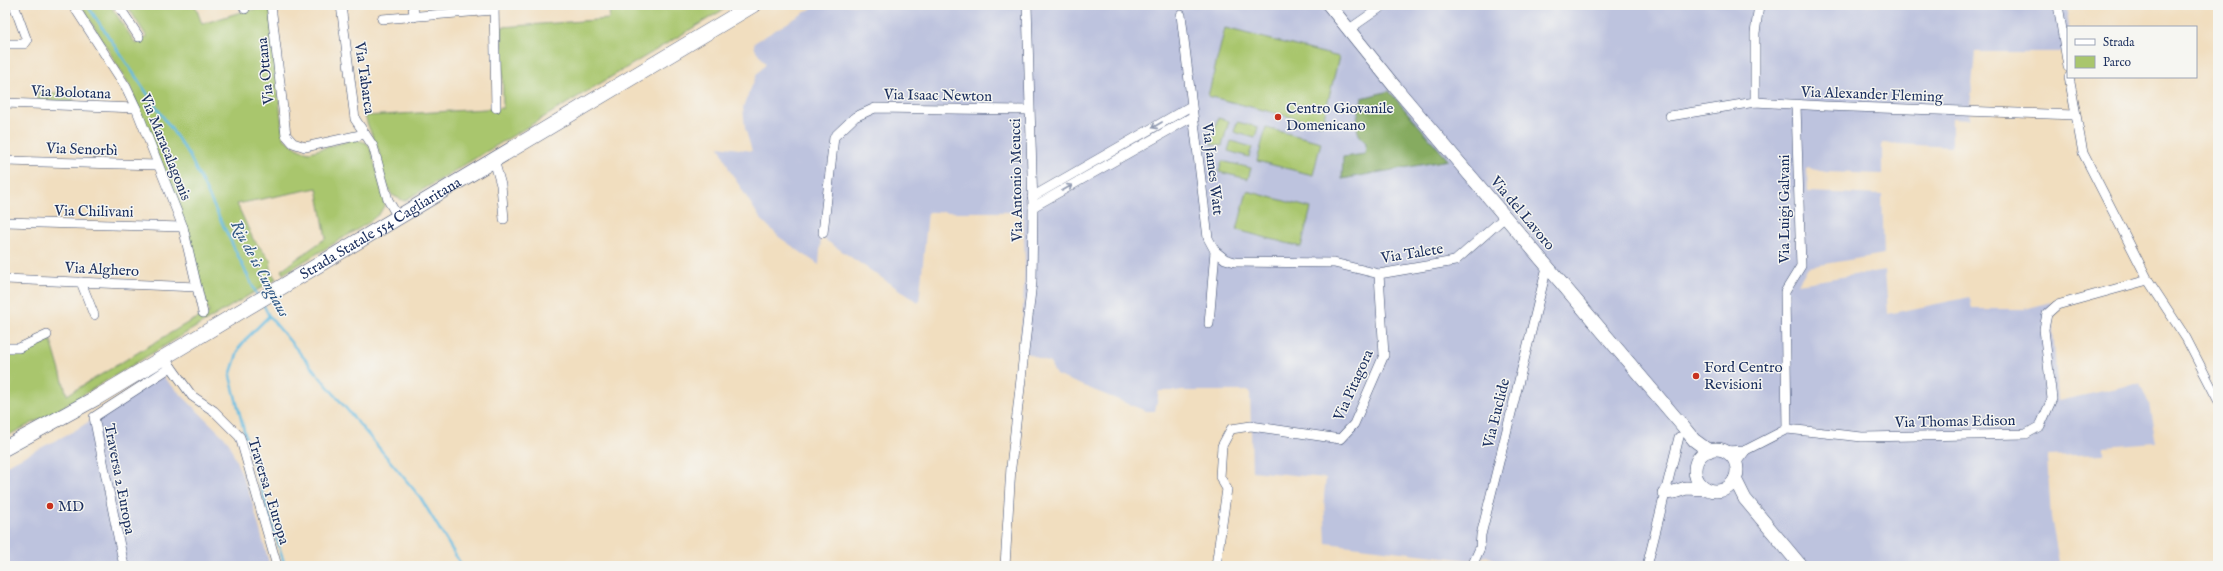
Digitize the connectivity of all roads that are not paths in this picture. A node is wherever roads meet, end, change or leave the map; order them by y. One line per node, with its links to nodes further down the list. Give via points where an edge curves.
1 (14, 5): 19 (street, via 27,41 24,44)
2 (73, 5): 26 (street, Via Maracalagonis, via 126,87)
3 (118, 5): 18 (street)
4 (272, 5): 32 (street, Via Ottana, via 286,135 293,143 305,147)
5 (341, 5): 32 (street, Via Tabarca, via 354,119)
6 (413, 5): 15 (street)
7 (753, 5): 34 (main road, Strada Statale 554 Cagliaritana)
8 (1027, 5): 28 (street, Via Antonio Meucci)
9 (1329, 5): 17 (main road, Via del Lavoro)
10 (1384, 5): 17 (street)
11 (1759, 5): 22 (street, via 1755,34)
12 (2058, 5): 20 (street)
13 (494, 7): 15 (street); 27 (street)
14 (1181, 15): 25 (street, Via James Watt)
15 (414, 17): 16 (street)
16 (382, 19)
17 (1348, 30): 41 (main road, Via del Lavoro)
18 (139, 37)
19 (5, 44)
20 (2067, 61)
21 (2069, 78): 29 (street)
22 (1755, 102): 24 (street, Via Alexander Fleming); 30 (street, Via Alexander Fleming)
23 (5, 103): 26 (street, Via Bolotana)
24 (1796, 105): 29 (street, Via Alexander Fleming); 60 (street, Via Luigi Galvani, via 1800,266 1785,292)
25 (1191, 106): 31 (street, Via James Watt); 33 (street, one-way to 33)
26 (136, 108): 37 (street, Via Maracalagonis)
27 (496, 108)
28 (1029, 110): 38 (street, Via Antonio Meucci); 45 (street, Via Isaac Newton, via 875,108 855,116 834,137)
29 (2075, 115): 50 (street, via 2083,153)
30 (1670, 116)
31 (1192, 117): 36 (street); 46 (street, Via James Watt, via 1208,238)
32 (365, 134): 40 (street, Via Tabarca, via 373,146 388,200)
33 (1111, 152): 36 (street); 38 (street)
34 (494, 160): 40 (main road, Strada Statale 554 Cagliaritana); 42 (street, via 501,185)
35 (5, 161): 37 (street, Via Senorbì)
36 (1115, 161): 39 (street, one-way to 36)
37 (158, 165): 44 (street, Via Maracalagonis)
38 (1032, 198): 39 (street, Via Antonio Meucci)
39 (1033, 207): 74 (street, Via Antonio Meucci, via 1032,282 1011,467)
40 (398, 217): 58 (main road, Strada Statale 554 Cagliaritana, via 246,308)
41 (1505, 217): 47 (main road, Via del Lavoro); 48 (street, Via Talete, via 1455,261)
42 (504, 219)
43 (5, 222): 44 (street, Via Chilivani)
44 (183, 227): 52 (street, Via Maracalagonis)
45 (823, 233)
46 (1215, 251): 48 (street, Via Talete, via 1225,259 1235,262 1334,262); 55 (street, Via James Watt)
47 (1547, 267): 65 (main road, Via del Lavoro, via 1694,440); 76 (street, Via Euclide, via 1481,535 1480,548)
48 (1379, 274): 75 (street, Via Pitagora, via 1384,354 1354,424 1340,439 1251,426 1231,429 1222,446 1220,477 1227,489)
49 (5, 279): 51 (street, Via Alghero)
50 (2148, 280): 59 (street, via 2186,338); 60 (street, Via Thomas Edison, via 2057,306 2047,314 2044,329 2052,399 2040,426 2026,434 1862,437)
51 (81, 282): 52 (street, Via Alghero); 54 (street)
52 (197, 287): 53 (street, Via Maracalagonis)
53 (203, 313)
54 (94, 315)
55 (1209, 324)
56 (47, 335): 57 (street, via 20,348)
57 (5, 348)
58 (168, 362): 62 (main road, Strada Statale 554 Cagliaritana); 72 (street, Traversa 2 Europa, via 94,416); 73 (street, Traversa 1 Europa, via 192,396 214,411 240,437)
59 (2218, 400)
60 (1787, 429): 63 (street)
61 (1679, 437): 70 (street)
62 (5, 448)
63 (1746, 450): 64 (street); 66 (street)
64 (1726, 451): 65 (main road, via 1718,449); 66 (main road)
65 (1702, 459): 68 (main road, via 1701,484); 70 (main road, via 1691,478)
66 (1736, 463): 67 (main road)
67 (1736, 479): 69 (main road); 71 (main road)
68 (1708, 489): 69 (main road); 70 (main road, via 1686,488)
69 (1724, 490): 71 (main road)
70 (1664, 493): 77 (street)
71 (1745, 499): 78 (main road)
72 (124, 566)
73 (277, 566)
74 (1005, 566)
75 (1216, 566)
76 (1472, 566)
77 (1647, 566)
78 (1801, 566)

